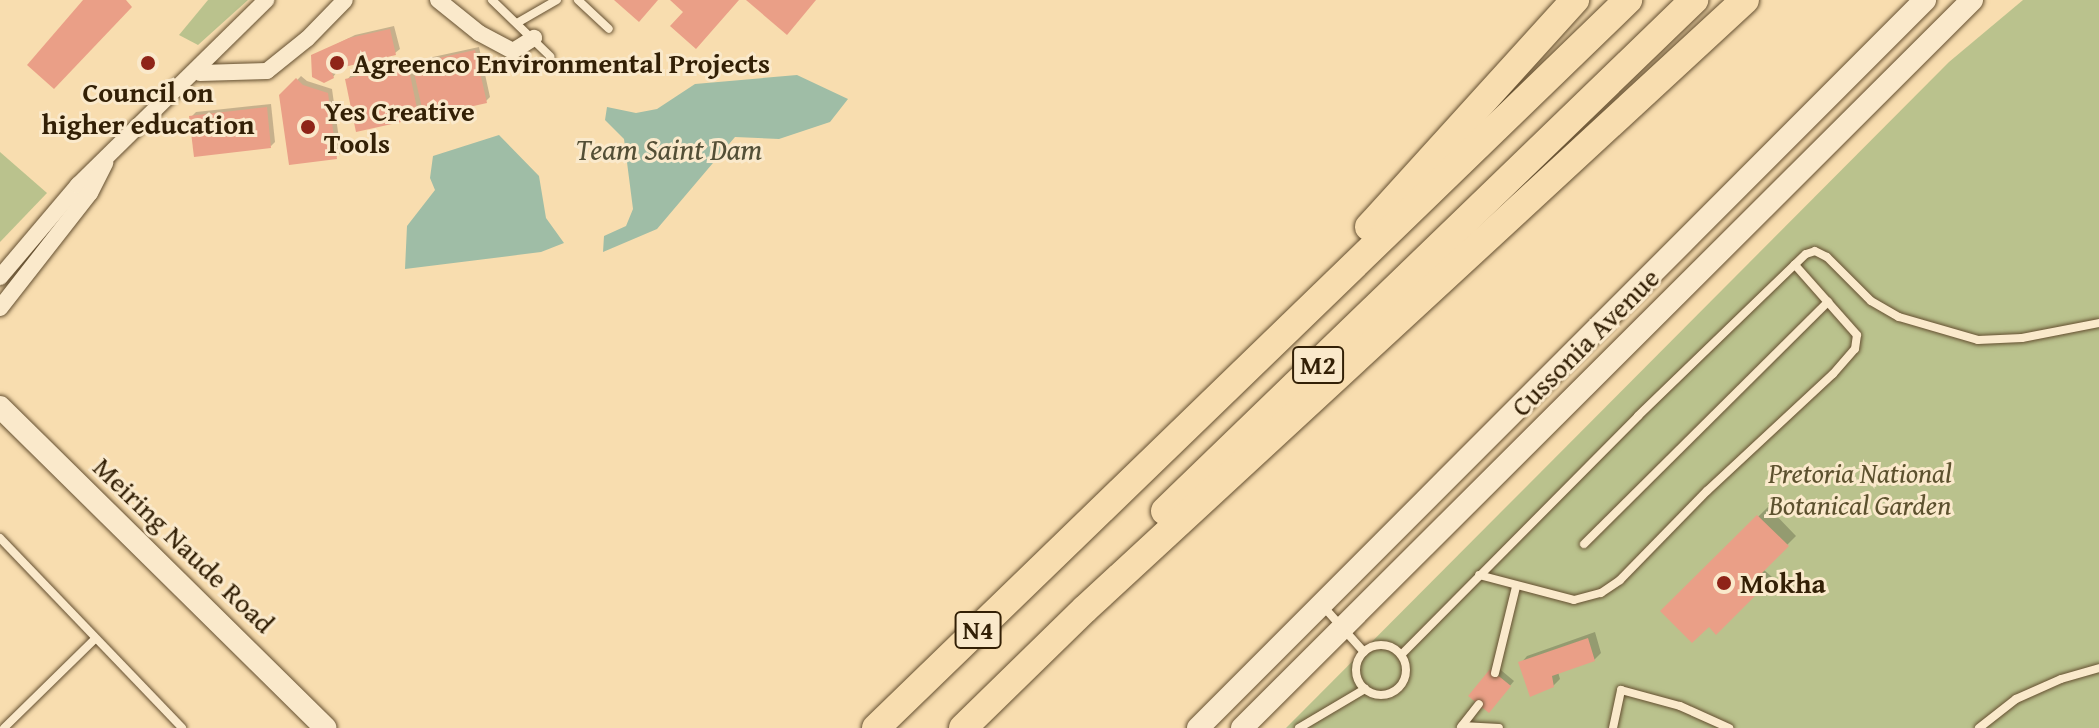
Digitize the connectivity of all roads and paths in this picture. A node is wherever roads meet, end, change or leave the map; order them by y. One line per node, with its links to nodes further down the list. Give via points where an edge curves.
1 (266, 0): 18 (street)
2 (345, 0): 17 (street, via 267,71)
3 (438, 0): 15 (street, via 479,33 513,51)
4 (492, 0): 13 (lane)
5 (557, 0): 13 (lane)
6 (578, 0): 14 (lane)
7 (1575, 0): 25 (highway, via 1276,328 1155,448)
8 (1628, 0): 25 (highway, M2)
9 (1694, 0): 44 (highway, M2)
10 (1745, 0): 45 (highway)
11 (1925, 0): 30 (main road, Cussonia Avenue)
12 (1972, 0): 31 (main road, Cussonia Avenue)
13 (517, 23): 15 (lane)
14 (609, 29)
15 (534, 38): 16 (lane)
16 (550, 56)
17 (200, 73)
18 (105, 161): 20 (street); 22 (street, via 90,193)
19 (1795, 265): 21 (lane); 23 (lane, via 1806,254 1820,252 1881,308 1978,340 2022,338); 28 (lane)
20 (0, 277)
21 (1828, 302): 27 (lane); 29 (lane, via 1857,335 1850,357 1620,580 1601,593 1574,600)
22 (0, 308)
23 (2099, 323)
24 (0, 407): 42 (main road, Meiring Naude Road)
25 (1080, 532): 43 (highway, N4)
26 (0, 538): 32 (lane)
27 (1584, 544)
28 (1479, 575): 29 (lane); 34 (lane)
29 (1516, 587): 36 (lane)
30 (1322, 604): 31 (lane); 46 (main road, Cussonia Avenue)
31 (1343, 627): 33 (lane); 47 (main road, Cussonia Avenue)
32 (95, 639): 39 (lane); 41 (lane)
33 (1364, 652): 34 (lane, via 1383,645); 37 (lane, via 1356,671)
34 (1401, 655): 37 (lane, via 1406,672 1398,688 1382,695)
35 (2099, 668): 52 (lane, via 2016,699)
36 (1495, 673)
37 (1365, 689): 48 (lane)
38 (1479, 704): 40 (lane)
39 (178, 727)
40 (1461, 727): 49 (lane)
41 (4, 728)
42 (325, 728)
43 (876, 728)
44 (941, 728)
45 (963, 728)
46 (1198, 728)
47 (1242, 728)
48 (1299, 728)
49 (1499, 728)
50 (1613, 728): 51 (lane, via 1621,690 1680,706)
51 (1729, 728)
52 (1979, 728)

